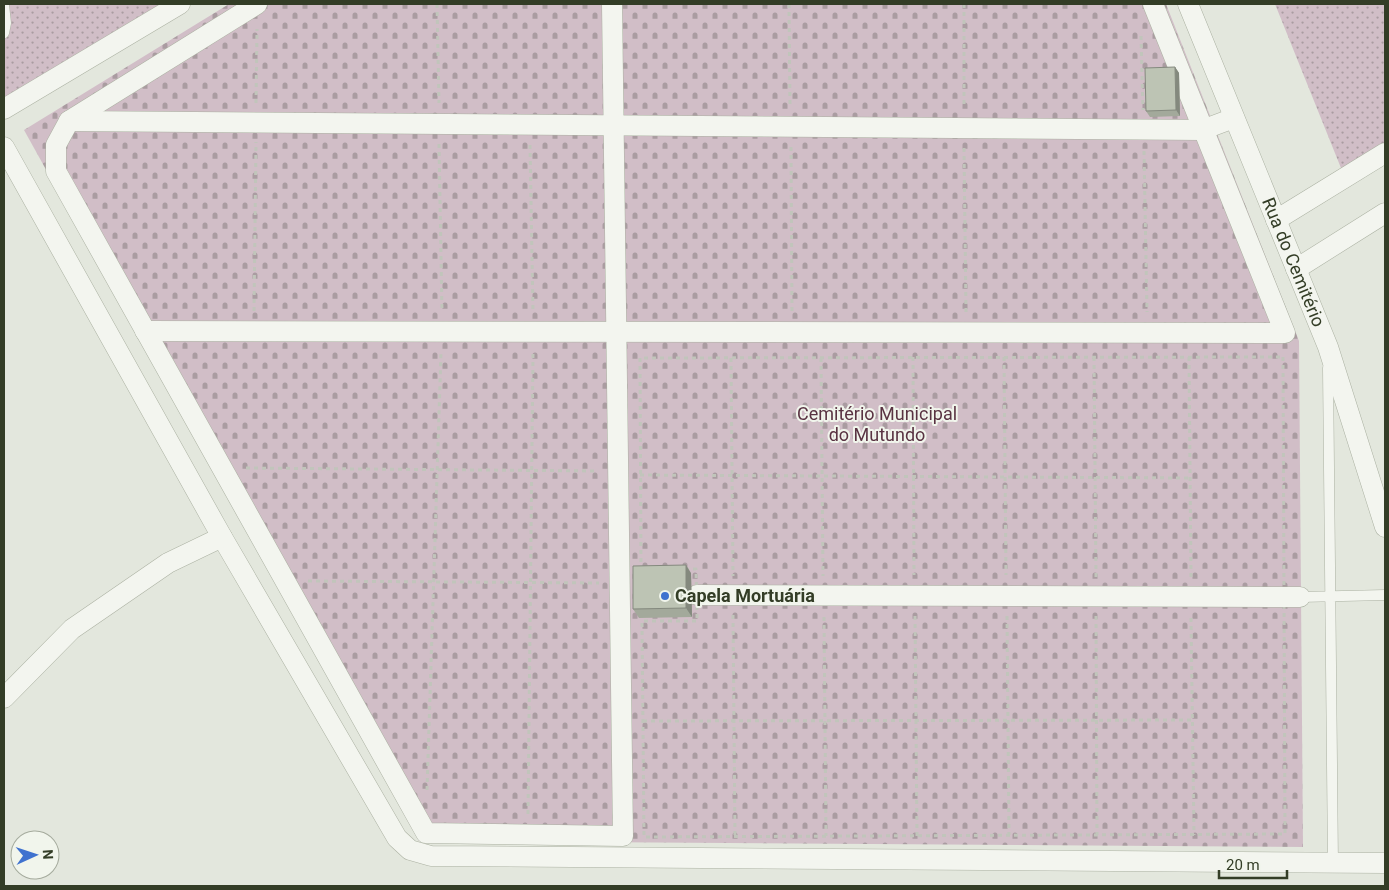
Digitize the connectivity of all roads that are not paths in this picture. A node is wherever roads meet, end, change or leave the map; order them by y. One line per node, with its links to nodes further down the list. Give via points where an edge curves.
1 (4, 4): 7 (lane)
2 (180, 4): 8 (street)
3 (612, 4): 11 (street)
4 (1153, 4): 12 (street)
5 (1188, 4): 9 (street, Rua do Cemitério)
6 (257, 14): 10 (street)
7 (4, 33)
8 (4, 109)
9 (1234, 118): 12 (street); 16 (street, Rua do Cemitério)
10 (69, 121): 11 (street); 18 (street, via 56,145 56,171)
11 (614, 125): 12 (street); 19 (street)
12 (1208, 129): 19 (street, via 1285,333)
13 (4, 148): 22 (street)
14 (1385, 153): 16 (street)
15 (1385, 213): 17 (street)
16 (1276, 220): 17 (street, Rua do Cemitério)
17 (1296, 269): 20 (street, Rua do Cemitério)
18 (145, 331): 19 (street); 19 (street, via 426,833 623,836)
19 (616, 332)
20 (1328, 347): 21 (street, Rua do Cemitério); 25 (lane)
21 (1385, 527)
22 (222, 537): 27 (street, via 168,563 72,629); 29 (street, via 397,838 410,850 431,856)
23 (697, 595): 26 (street)
24 (1385, 595): 25 (lane)
25 (1330, 596): 26 (lane); 29 (lane)
26 (1300, 597)
27 (4, 698)
28 (1385, 863): 29 (street)
29 (1333, 864)

